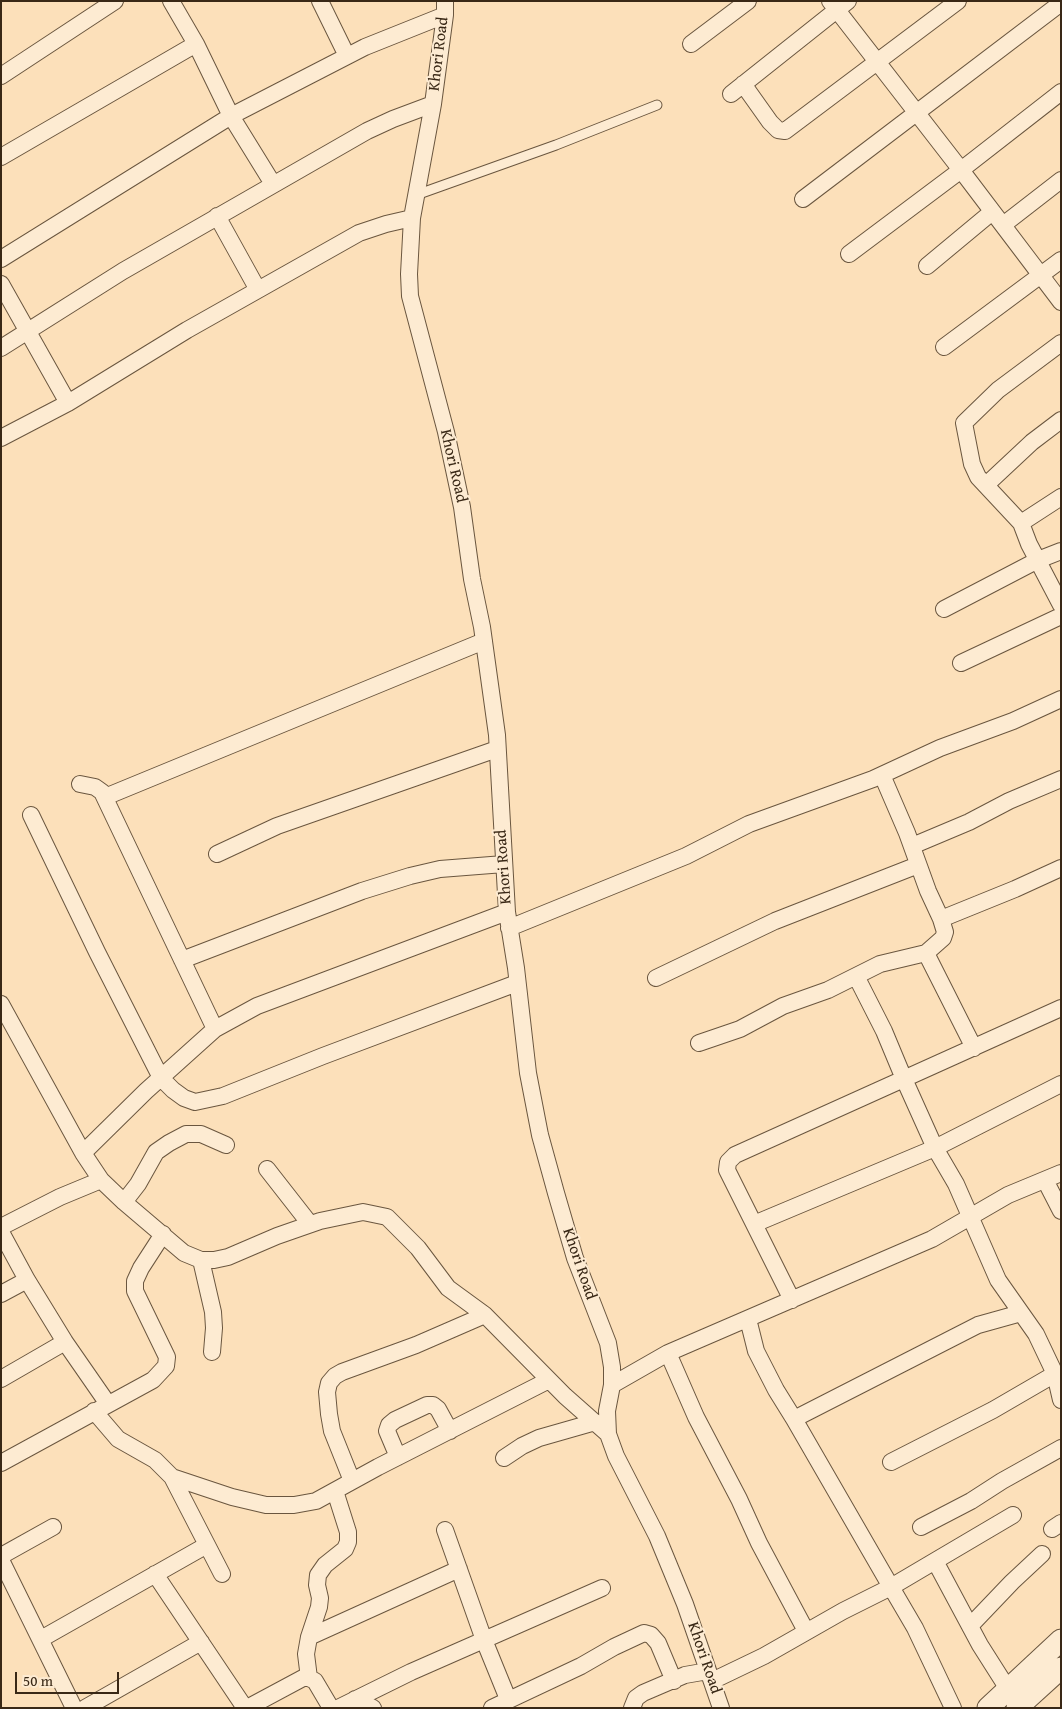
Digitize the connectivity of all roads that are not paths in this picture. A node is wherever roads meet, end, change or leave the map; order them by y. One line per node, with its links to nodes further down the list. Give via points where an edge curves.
1 (116, 1): 13 (street)
2 (171, 1): 9 (street)
3 (320, 1): 11 (street)
4 (748, 1): 10 (street)
5 (958, 1): 12 (street)
6 (1061, 3): 17 (street)
7 (838, 4): 12 (street); 12 (street, via 737,89 778,130 785,131)
8 (445, 8): 11 (street); 15 (street, Khori Road)
9 (196, 44): 18 (street); 19 (street)
10 (691, 44)
11 (347, 56): 18 (street)
12 (876, 61): 17 (street)
13 (1, 76)
14 (1061, 92): 20 (street)
15 (433, 104): 22 (street, via 367,131); 23 (street, Khori Road)
16 (657, 105): 23 (lane)
17 (916, 113): 20 (street); 24 (street)
18 (231, 116): 22 (street); 30 (street)
19 (1, 157)
20 (960, 170): 25 (street); 29 (street)
21 (1061, 180): 28 (street)
22 (273, 184): 26 (street)
23 (416, 195): 27 (street, Khori Road)
24 (803, 199)
25 (992, 212): 28 (street); 32 (street)
26 (217, 216): 35 (street); 37 (street)
27 (412, 218): 35 (street, via 359,233); 52 (street, Khori Road, via 410,296 460,497)
28 (1003, 225): 33 (street)
29 (849, 254)
30 (1, 259)
31 (1061, 260): 33 (street)
32 (927, 266)
33 (1041, 275): 36 (street); 39 (street)
34 (1, 284): 37 (street)
35 (258, 290): 41 (street)
36 (1061, 302)
37 (28, 331): 40 (street); 41 (street)
38 (1061, 343): 44 (street, via 998,390 964,423 972,464)
39 (944, 347)
40 (1, 348)
41 (68, 402): 43 (street)
42 (1061, 420): 44 (street)
43 (1, 438)
44 (986, 485): 46 (street)
45 (1061, 497): 46 (street)
46 (1021, 523): 48 (street)
47 (1061, 550): 48 (street)
48 (1038, 560): 49 (street); 50 (street)
49 (1061, 605)
50 (944, 609)
51 (1061, 616): 53 (street)
52 (484, 642): 55 (street, Khori Road); 59 (street)
53 (961, 663)
54 (1061, 700): 56 (street)
55 (497, 749): 62 (street, via 278,826); 63 (street, Khori Road)
56 (882, 775): 61 (street); 67 (street, via 749,824 686,856)
57 (1061, 780): 61 (street)
58 (80, 784): 59 (street, via 95,787)
59 (105, 797): 69 (street)
60 (31, 815): 78 (street)
61 (912, 846): 64 (street)
62 (217, 854)
63 (504, 864): 67 (street, Khori Road); 69 (street, via 440,868 410,876 362,891)
64 (918, 865): 66 (street); 71 (street, via 776,921)
65 (1061, 868): 66 (street)
66 (941, 919): 68 (street, via 945,932 943,938)
67 (508, 920): 72 (street, Khori Road); 75 (street, via 257,1006)
68 (926, 952): 70 (street, via 880,964); 77 (street)
69 (182, 960): 75 (street)
70 (856, 976): 76 (street); 79 (street)
71 (656, 978)
72 (517, 983): 78 (street, via 222,1096 195,1102 184,1098); 109 (street, Khori Road, via 528,1073 540,1134 575,1258 608,1343)
73 (1, 1004): 83 (street)
74 (1061, 1008): 77 (street)
75 (215, 1029): 78 (street)
76 (699, 1043)
77 (974, 1048): 79 (street)
78 (161, 1078): 83 (street)
79 (904, 1079): 82 (street); 92 (street, via 735,1155 728,1162 727,1170)
80 (1061, 1084): 82 (street)
81 (226, 1145): 88 (street, via 202,1134 186,1134 169,1143 156,1152)
82 (935, 1148): 90 (street); 92 (street)
83 (83, 1153): 86 (street)
84 (267, 1169): 91 (street)
85 (1061, 1173): 87 (street)
86 (101, 1180): 88 (street); 93 (street)
87 (1045, 1180): 89 (street); 90 (street)
88 (124, 1202): 95 (street)
89 (1061, 1211)
90 (971, 1217): 99 (street, via 932,1238); 100 (street, via 998,1280)
91 (310, 1224): 96 (street, via 228,1257); 101 (street, via 363,1212 387,1217 418,1248 448,1288)
92 (754, 1224): 99 (street)
93 (1, 1227)
94 (1, 1232): 97 (street)
95 (164, 1234): 96 (street, via 184,1253); 111 (street, via 140,1268 135,1291 167,1357 166,1366 153,1380)
96 (201, 1260): 104 (street, via 213,1312)
97 (27, 1280): 98 (street); 103 (street)
98 (1, 1294)
99 (792, 1300): 102 (street)
100 (1021, 1312): 106 (street, via 1036,1334); 112 (street, via 978,1324)
101 (486, 1315): 108 (street); 122 (street, via 342,1372 329,1382 330,1423)
102 (748, 1319): 105 (street); 112 (street, via 756,1351)
103 (65, 1342): 107 (street); 111 (street)
104 (212, 1352)
105 (668, 1353): 109 (street); 138 (street, via 696,1417)
106 (1055, 1374): 110 (street); 119 (street)
107 (1, 1379)
108 (549, 1380): 113 (street); 114 (street)
109 (612, 1385): 115 (street, Khori Road, via 607,1411)
110 (1061, 1400)
111 (101, 1408): 120 (street); 121 (street, via 118,1440 155,1460)
112 (794, 1419): 135 (street)
113 (595, 1422): 115 (street); 118 (street, via 539,1438)
114 (450, 1431): 117 (street); 117 (street, via 433,1405 395,1420 387,1431)
115 (608, 1434): 145 (street, Khori Road, via 657,1536)
116 (1061, 1448): 126 (street)
117 (398, 1457): 122 (street)
118 (504, 1458)
119 (891, 1462)
120 (1, 1463)
121 (172, 1477): 123 (street, via 266,1505 294,1506 316,1501); 128 (street)
122 (352, 1481): 123 (street)
123 (335, 1491): 139 (street, via 348,1542 318,1575 320,1607)
124 (1013, 1515): 131 (street)
125 (53, 1526): 130 (street)
126 (920, 1527)
127 (445, 1530): 132 (street)
128 (207, 1545): 133 (street); 134 (street)
129 (1042, 1554): 137 (street)
130 (1, 1558): 140 (street)
131 (935, 1561): 135 (street); 137 (street)
132 (459, 1569): 139 (street); 141 (street)
133 (155, 1574): 140 (street); 143 (street)
134 (222, 1574)
135 (891, 1587): 138 (street); 160 (street, via 915,1628)
136 (602, 1588): 141 (street)
137 (970, 1626): 150 (street)
138 (806, 1631): 145 (street, via 764,1656)
139 (309, 1638): 146 (street, via 306,1654)
140 (41, 1639): 151 (street)
141 (484, 1640): 148 (street); 149 (street)
142 (1061, 1640): 150 (street)
143 (201, 1642): 152 (street); 153 (street)
144 (1061, 1668): 150 (street)
145 (710, 1676): 147 (street, via 685,1675); 159 (street, Khori Road)
146 (309, 1678): 153 (street, via 302,1678); 154 (street, via 315,1681)
147 (674, 1681): 149 (street, via 658,1643 644,1633); 158 (street, via 643,1693 636,1698)
148 (355, 1699): 155 (street); 156 (street)
149 (508, 1699): 157 (street)
150 (1016, 1703): 161 (street)
151 (74, 1708)
152 (85, 1708)
153 (246, 1708)
154 (331, 1708)
155 (338, 1708)
156 (374, 1708)
157 (492, 1708)
158 (632, 1708)
159 (722, 1708)
160 (953, 1708)
161 (988, 1708)

